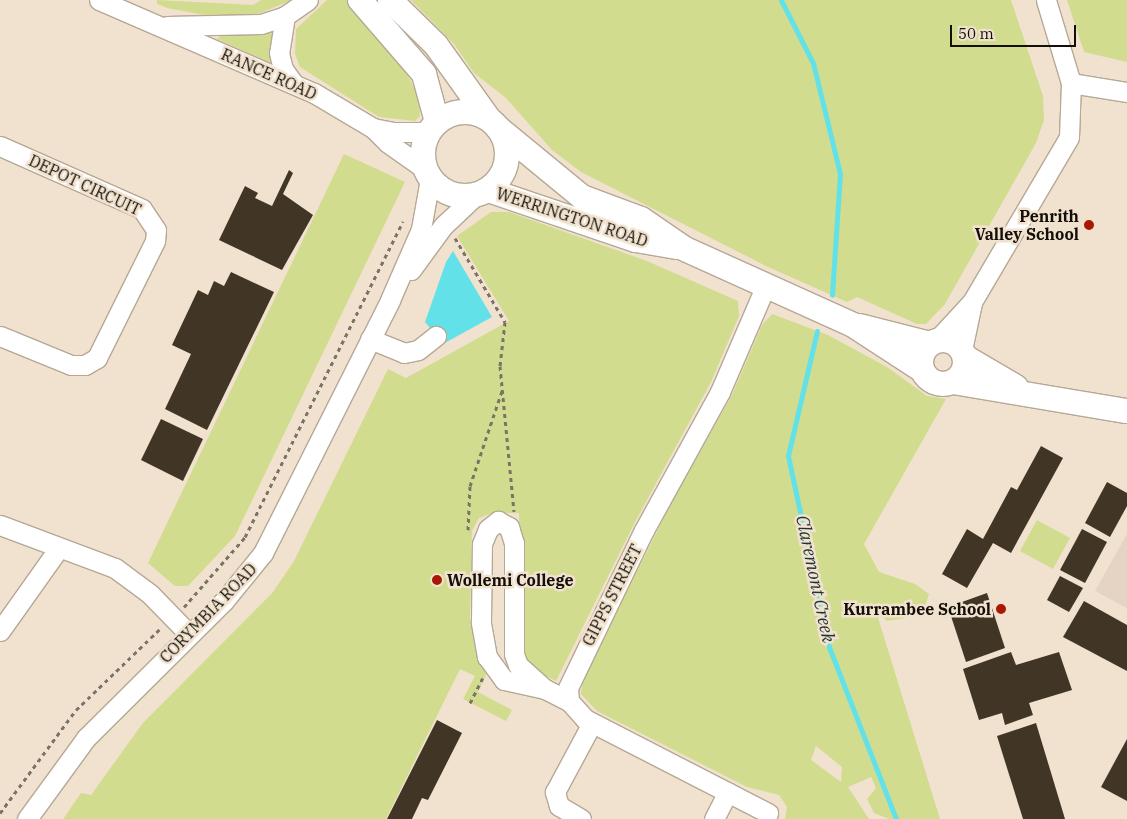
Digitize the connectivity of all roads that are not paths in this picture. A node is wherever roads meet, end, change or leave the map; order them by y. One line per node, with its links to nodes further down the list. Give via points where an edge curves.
1 (99, 0): 7 (street, RANCE ROAD)
2 (308, 0): 6 (street, RANCE ROAD)
3 (360, 0): 12 (main road, via 424,74)
4 (390, 0): 11 (main road, WERRINGTON ROAD, via 436,45)
5 (1046, 0): 9 (street)
6 (286, 16): 7 (street, RANCE ROAD, via 239,26); 8 (street, via 279,53 282,68)
7 (160, 26): 8 (street, RANCE ROAD)
8 (293, 83): 13 (street, RANCE ROAD)
9 (1071, 83): 10 (street); 20 (street, via 1069,137)
10 (1127, 92)
11 (493, 123): 12 (main road, via 462,112); 16 (main road, via 505,140 506,161 498,180); 17 (main road, WERRINGTON ROAD, via 582,197 641,219)
12 (433, 127): 13 (street, RANCE ROAD, via 394,132); 15 (main road, via 423,144)
13 (373, 128): 15 (street, RANCE ROAD)
14 (0, 146): 22 (street, DEPOT CIRCUIT, via 142,209 156,230 155,241 97,358 85,365 71,365)
15 (427, 174): 16 (main road, via 447,193); 19 (street, CORYMBIA ROAD, via 421,229)
16 (481, 193): 17 (main road, WERRINGTON ROAD, via 636,240); 19 (street, CORYMBIA ROAD, via 430,243)
17 (685, 249): 18 (main road, WERRINGTON ROAD)
18 (766, 285): 21 (main road, WERRINGTON ROAD); 36 (street, GIPPS STREET, via 716,400 644,530 572,674)
19 (390, 300): 24 (street, CORYMBIA ROAD)
20 (972, 302): 25 (street); 26 (street)
21 (853, 325): 25 (main road, WERRINGTON ROAD); 27 (main road, WERRINGTON ROAD)
22 (0, 336)
23 (436, 336): 24 (street, via 418,350 404,354)
24 (370, 339): 34 (street, CORYMBIA ROAD, via 263,553 245,578)
25 (933, 342): 26 (main road, via 951,341); 27 (main road, via 921,356)
26 (963, 354): 28 (main road, via 963,372); 29 (main road)
27 (922, 370): 28 (main road, via 931,382)
28 (952, 382): 29 (main road)
29 (1021, 391): 30 (main road, via 1066,404)
30 (1127, 411)
31 (0, 525): 32 (street)
32 (58, 548): 33 (street); 34 (street, via 115,568 133,580)
33 (0, 631)
34 (189, 634): 40 (street, CORYMBIA ROAD, via 86,738)
35 (545, 689): 35 (street, via 504,680 487,657 481,622 482,544 488,529 498,521 509,527 514,543 514,654 518,665); 36 (street)
36 (569, 702): 37 (street, via 575,711)
37 (592, 723): 38 (street); 41 (street, via 555,792 559,806)
38 (728, 792): 39 (street); 42 (street)
39 (768, 813)
40 (27, 819)
41 (581, 819)
42 (714, 819)

